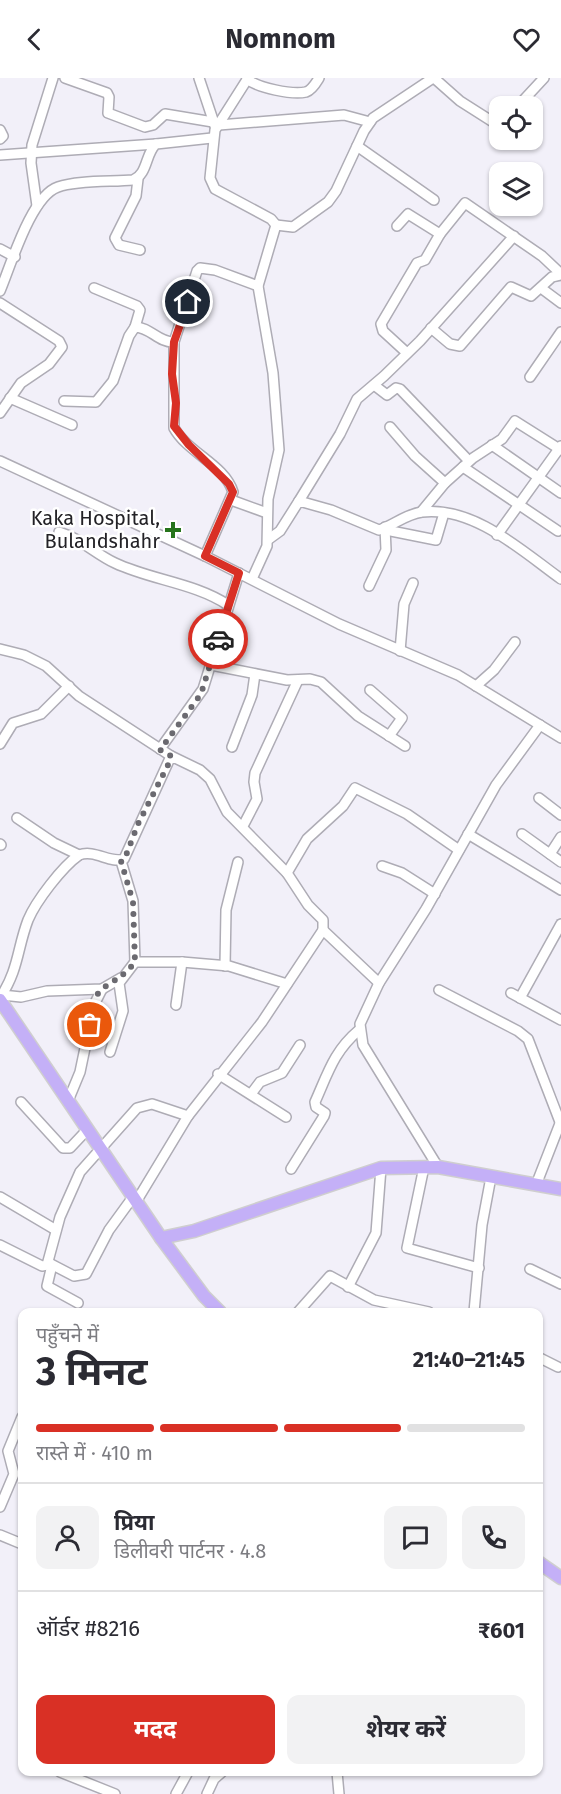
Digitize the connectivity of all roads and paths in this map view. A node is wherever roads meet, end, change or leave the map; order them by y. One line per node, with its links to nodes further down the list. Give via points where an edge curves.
1 (53, 78): 16 (street)
2 (65, 78): 11 (street, via 107,93 108,113 145,127 165,114)
3 (199, 78): 11 (street)
4 (319, 78): 7 (street, via 304,92 260,87)
5 (433, 78): 9 (street); 10 (street)
6 (544, 78): 8 (street)
7 (247, 79): 11 (street)
8 (527, 96)
9 (489, 119)
10 (368, 125): 11 (street, via 344,115); 15 (street)
11 (215, 129): 14 (street); 21 (street, via 212,184)
12 (0, 130): 13 (street)
13 (0, 139)
14 (156, 144): 16 (street); 18 (street)
15 (357, 146): 19 (street); 21 (street, via 328,202 293,227)
16 (31, 153): 17 (street); 20 (street)
17 (0, 155)
18 (138, 178): 20 (street, via 59,186); 26 (street, via 136,196 115,238 119,245)
19 (434, 200)
20 (37, 206): 27 (street)
21 (276, 225): 29 (street)
22 (397, 226): 23 (street, via 408,214)
23 (440, 234): 24 (street, via 467,203); 39 (street, via 425,260 417,263 381,324 383,331)
24 (514, 236): 28 (street); 36 (street)
25 (0, 249): 27 (street)
26 (140, 250)
27 (15, 257): 30 (street)
28 (561, 274): 32 (street)
29 (258, 286): 38 (street, via 200,268); 58 (street, via 279,424 279,450)
30 (1, 287)
31 (94, 288): 35 (street, via 137,306 140,310)
32 (541, 288): 34 (street); 36 (street, via 531,296 511,287 460,346 450,344)
33 (0, 303): 42 (street, via 61,344 53,360 23,381)
34 (561, 303)
35 (135, 327): 38 (street, via 145,328 168,343); 43 (street, via 113,381 96,402)
36 (431, 328): 39 (street)
37 (561, 332): 40 (street)
38 (174, 342): 54 (street, via 175,431 229,484)
39 (407, 353): 41 (street)
40 (530, 377)
41 (374, 385): 50 (street, via 387,395 400,389); 55 (street, via 357,399)
42 (10, 398): 44 (street); 45 (street)
43 (64, 401)
44 (0, 413)
45 (72, 425)
46 (390, 427): 52 (street)
47 (492, 445): 48 (street, via 516,421); 50 (street); 51 (street)
48 (560, 449): 51 (street)
49 (0, 461): 65 (street)
50 (466, 464): 52 (street); 56 (street)
51 (538, 476): 53 (street); 56 (street)
52 (445, 483): 57 (street)
53 (561, 493)
54 (231, 500): 58 (street); 65 (street)
55 (299, 501): 60 (street, via 375,529); 64 (street, via 280,531)
56 (519, 502): 61 (street); 63 (street)
57 (421, 512): 59 (street); 60 (street)
58 (267, 513): 64 (street)
59 (444, 513): 60 (street, via 436,540); 63 (street, via 467,519)
60 (386, 528): 70 (street, via 386,550)
61 (558, 531)
62 (59, 532): 71 (street, via 80,539 116,564 212,595)
63 (497, 535): 68 (street)
64 (269, 539): 67 (street)
65 (205, 556): 66 (street)
66 (239, 573): 67 (street); 71 (street)
67 (252, 579): 74 (street)
68 (561, 579)
69 (413, 583): 74 (street, via 404,604)
70 (369, 586)
71 (228, 605): 75 (street)
72 (515, 642): 79 (street)
73 (0, 649): 78 (street, via 46,666)
74 (400, 651): 79 (street, via 458,675)
75 (211, 665): 76 (street); 87 (street, via 201,694)
76 (255, 674): 77 (street); 86 (street, via 252,695)
77 (298, 680): 82 (street, via 321,682 358,716); 92 (street, via 255,773 258,796)
78 (69, 686): 84 (street, via 41,714 13,723); 87 (street)
79 (476, 687): 81 (street)
80 (370, 690): 82 (street, via 402,718)
81 (540, 725): 83 (street); 93 (street, via 496,785)
82 (389, 736): 85 (street)
83 (561, 738)
84 (0, 744)
85 (405, 746)
86 (232, 747)
87 (160, 750): 88 (street)
88 (171, 756): 92 (street, via 206,775 216,786 227,812); 99 (street)
89 (539, 798): 90 (street)
90 (561, 815)
91 (17, 818): 98 (street)
92 (243, 826): 103 (street)
93 (468, 834): 96 (street); 104 (street)
94 (522, 834): 97 (street)
95 (561, 837): 97 (street)
96 (459, 850): 103 (street, via 407,814 355,788 343,806 307,839); 105 (street)
97 (550, 854): 101 (street)
98 (79, 855): 99 (street, via 91,853); 116 (street, via 32,912 16,969)
99 (121, 861): 108 (street, via 133,902)
100 (238, 862): 110 (street, via 226,910)
101 (561, 862)
102 (382, 866): 105 (street, via 402,873)
103 (287, 873): 107 (street, via 323,920)
104 (561, 890)
105 (435, 894): 112 (street)
106 (561, 924): 118 (street, via 515,996)
107 (323, 930): 112 (street); 113 (street)
108 (135, 962): 109 (street); 111 (street)
109 (182, 962): 110 (street); 117 (street)
110 (225, 966): 113 (street)
111 (121, 978): 114 (street); 121 (street, via 123,1011)
112 (379, 983): 119 (street)
113 (287, 984): 122 (street, via 262,1022)
114 (102, 989): 116 (street); 124 (street, via 94,1005 80,1072)
115 (440, 990): 128 (street, via 528,1039)
116 (1, 998): 124 (main road)
117 (176, 1005)
118 (560, 1016)
119 (359, 1030): 132 (street, via 363,1046); 134 (street, via 337,1053 315,1102 324,1116)
120 (300, 1045): 123 (street, via 282,1073 260,1082)
121 (110, 1052)
122 (218, 1074): 123 (street); 126 (street)
123 (250, 1094): 127 (street)
124 (68, 1101): 129 (main road)
125 (21, 1102): 129 (street, via 63,1148 70,1148)
126 (188, 1116): 130 (street, via 152,1104 141,1105); 139 (street)
127 (286, 1117)
128 (561, 1121): 136 (street)
129 (87, 1130): 130 (main road)
130 (100, 1148): 139 (main road); 140 (street, via 77,1176)
131 (424, 1167): 132 (main road); 133 (main road); 144 (street, via 407,1248)
132 (438, 1167): 135 (main road)
133 (381, 1168): 141 (main road, via 195,1231); 147 (street, via 376,1233)
134 (291, 1169)
135 (490, 1177): 136 (main road); 144 (street)
136 (536, 1185): 137 (main road)
137 (561, 1189)
138 (0, 1197): 140 (street)
139 (135, 1200): 141 (main road); 143 (street, via 110,1230 86,1274 74,1275)
140 (56, 1230): 143 (street)
141 (161, 1238): 149 (main road)
142 (0, 1245): 143 (street, via 42,1266)
143 (50, 1264): 148 (street, via 46,1286)
144 (479, 1268): 152 (street)
145 (530, 1269): 146 (street)
146 (561, 1284)
147 (348, 1287): 150 (street, via 335,1277 327,1277); 151 (street, via 374,1300)
148 (78, 1303)
149 (216, 1308)
150 (301, 1308)
151 (411, 1308)
152 (474, 1308)
153 (543, 1360): 154 (street)
154 (558, 1367)
155 (18, 1438): 156 (street, via 7,1454 14,1474)
156 (0, 1507)
157 (0, 1535): 158 (street)
158 (18, 1542)
159 (543, 1565): 160 (main road)
160 (561, 1578)
161 (70, 1776): 165 (street)
162 (186, 1776): 166 (street)
163 (217, 1776): 167 (street)
164 (337, 1776): 168 (street)
165 (115, 1794)
166 (177, 1794)
167 (207, 1794)
168 (339, 1794)

